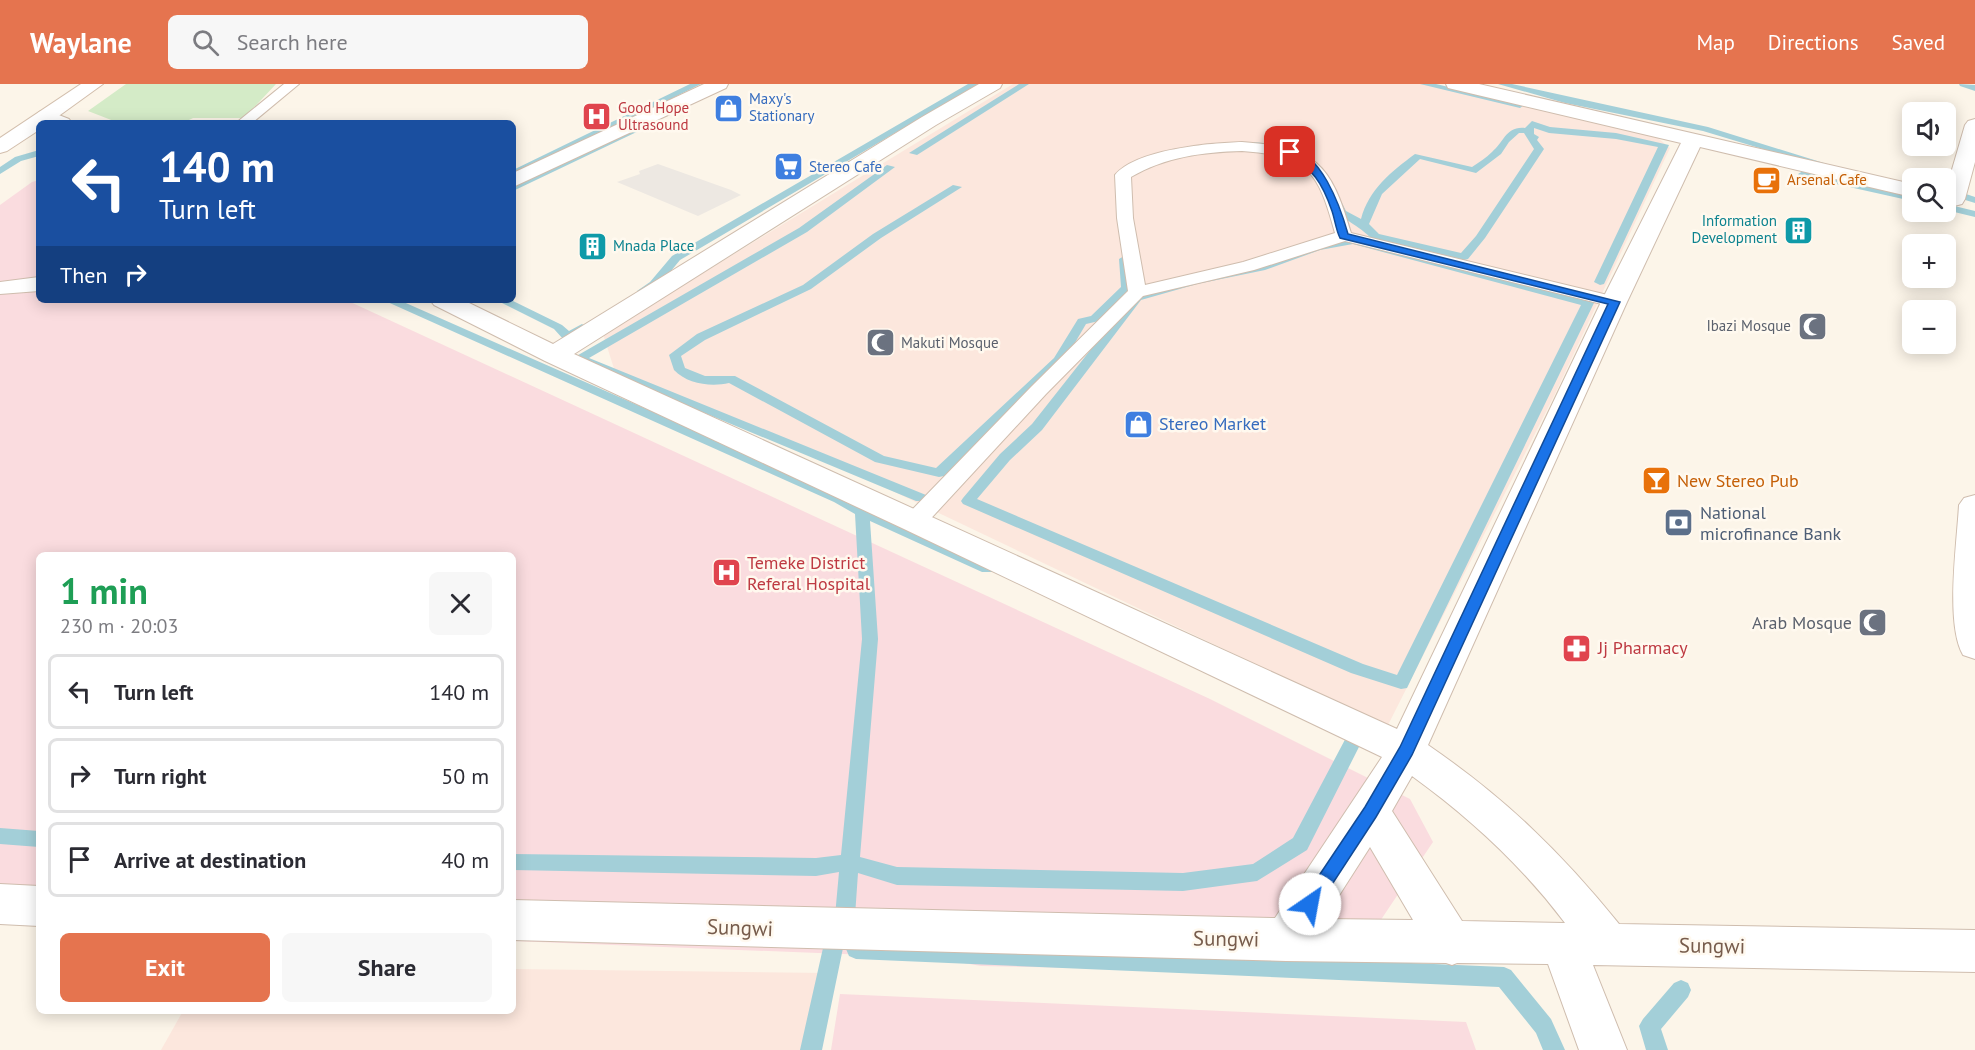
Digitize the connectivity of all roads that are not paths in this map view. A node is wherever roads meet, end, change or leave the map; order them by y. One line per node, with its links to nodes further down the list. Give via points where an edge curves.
1 (94, 84): 6 (street)
2 (292, 84): 7 (lane)
3 (719, 84): 12 (street)
4 (993, 84): 21 (street)
5 (1455, 84): 10 (street)
6 (54, 119)
7 (247, 120)
8 (1975, 125): 14 (street)
9 (36, 128): 11 (street)
10 (1694, 140): 13 (street); 19 (street)
11 (0, 147)
12 (516, 180)
13 (1902, 188)
14 (1958, 200)
15 (1344, 236): 18 (lane, via 1248,266); 18 (lane, via 1322,178 1310,163 1290,152 1245,145 1159,158 1136,165 1123,175 1125,218); 19 (lane)
16 (36, 284): 17 (street)
17 (5, 288)
18 (1137, 292): 23 (lane)
19 (1614, 302): 25 (street)
20 (449, 303): 21 (street)
21 (554, 356): 23 (street)
22 (1975, 505): 24 (street, via 1971,614)
23 (915, 521): 25 (street)
24 (1975, 646)
25 (1406, 751): 26 (street); 33 (street, via 1457,785 1516,838)
26 (1371, 812): 30 (street); 31 (street)
27 (0, 904): 28 (street)
28 (36, 906)
29 (516, 921): 30 (street, Sungwi)
30 (1286, 940): 31 (street, Sungwi)
31 (1452, 944): 32 (street, Sungwi)
32 (1562, 944): 33 (street, Sungwi); 35 (street)
33 (1608, 944): 34 (street, Sungwi)
34 (1975, 951)
35 (1603, 1050)

